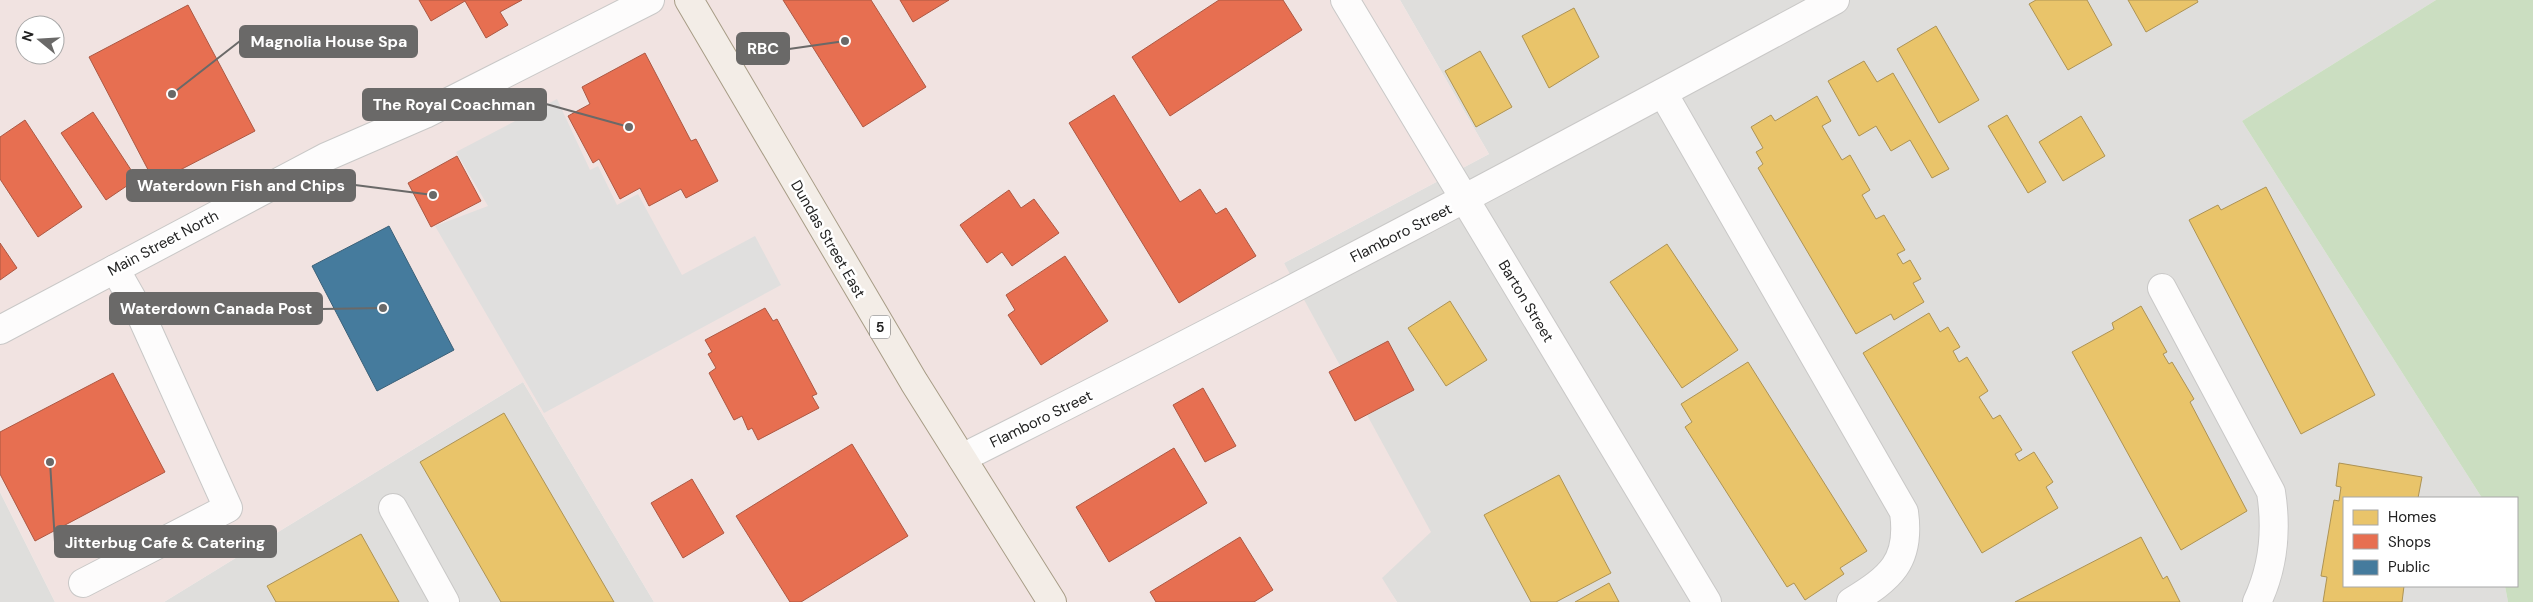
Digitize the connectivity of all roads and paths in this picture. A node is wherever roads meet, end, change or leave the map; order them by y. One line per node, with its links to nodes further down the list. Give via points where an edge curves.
1 (650, 0): 7 (street, Main Street North, via 425,114 326,157)
2 (689, 0): 10 (main road, Dundas Street East / 5, via 815,218)
3 (1345, 0): 6 (street, Barton Street)
4 (1835, 0): 5 (street, Flamboro Street)
5 (1663, 93): 6 (street, Flamboro Street); 16 (street, via 1904,512 1907,531 1904,550 1896,568 1883,582)
6 (1465, 200): 10 (street, Flamboro Street); 15 (street, Barton Street)
7 (115, 268): 9 (street, Main Street North); 12 (street, via 140,313 228,508)
8 (2162, 288): 17 (street, via 2271,492 2274,542)
9 (0, 330)
10 (962, 458): 14 (main road, Dundas Street East / 5)
11 (393, 508): 13 (street)
12 (83, 583)
13 (445, 602)
14 (1052, 602)
15 (1707, 602)
16 (1851, 602)
17 (2258, 602)

